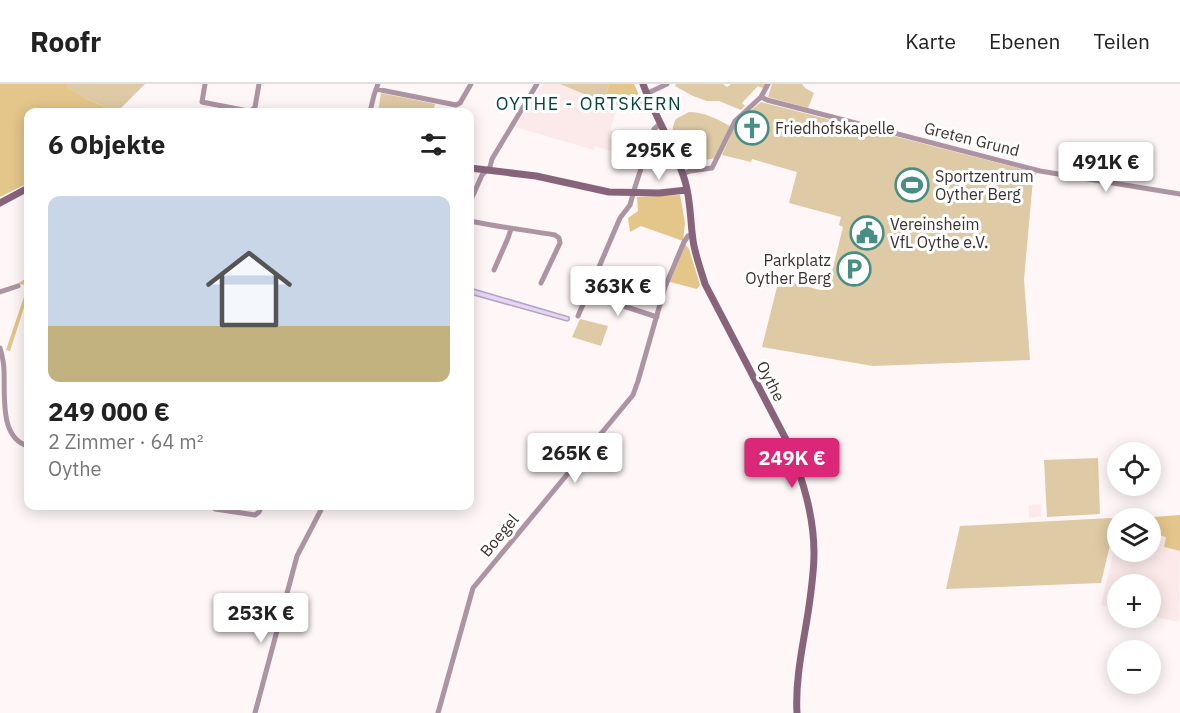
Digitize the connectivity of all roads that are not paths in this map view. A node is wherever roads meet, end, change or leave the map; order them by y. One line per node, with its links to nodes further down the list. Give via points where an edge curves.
1 (205, 84): 11 (street, via 202,102)
2 (259, 84): 12 (street)
3 (471, 84): 8 (street, via 456,105)
4 (537, 84): 16 (street)
5 (643, 84): 9 (main road, Oythe)
6 (668, 84): 9 (street)
7 (768, 84): 10 (street)
8 (377, 86): 13 (street)
9 (646, 94): 14 (main road, Oythe)
10 (761, 97): 17 (street, via 735,121 712,168); 22 (street, Greten Grund, via 1040,171)
11 (233, 108)
12 (254, 108)
13 (371, 108)
14 (660, 124): 17 (main road, Oythe); 21 (street, via 654,129)
15 (474, 168): 16 (main road)
16 (486, 169): 20 (street); 21 (main road)
17 (682, 174): 19 (main road, Oythe)
18 (24, 190): 23 (main road)
19 (687, 190): 21 (main road); 26 (main road, Oythe)
20 (474, 193)
21 (633, 194): 31 (street)
22 (1180, 194)
23 (0, 203)
24 (474, 222): 25 (street)
25 (511, 229): 27 (street); 28 (street, via 559,238)
26 (693, 235): 33 (street, Boegel, via 684,242); 42 (main road, Oythe, via 705,284 790,447 807,496 813,529 813,580 798,678)
27 (494, 270)
28 (541, 283)
29 (18, 286): 30 (street)
30 (0, 292)
31 (587, 294): 32 (street); 33 (street)
32 (578, 316)
33 (657, 317): 41 (street, Boegel, via 630,400 473,588)
34 (0, 348): 35 (street, via 4,372)
35 (1, 401): 36 (street, via 4,428 12,440)
36 (24, 446)
37 (222, 510): 38 (street, via 255,515)
38 (260, 510)
39 (320, 510): 40 (street, via 297,556)
40 (255, 713)
41 (438, 713)
42 (797, 713)

